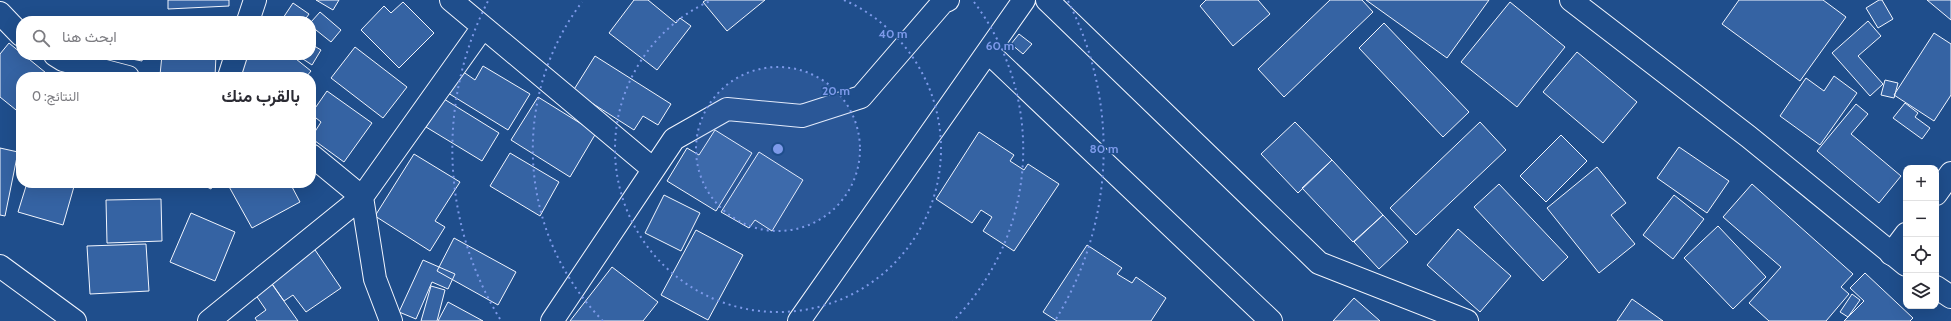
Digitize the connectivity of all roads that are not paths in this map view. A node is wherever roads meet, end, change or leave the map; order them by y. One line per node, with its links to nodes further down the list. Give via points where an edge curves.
1 (255, 0): 8 (street)
2 (451, 0): 9 (street)
3 (948, 0): 17 (street, via 943,2 862,97 802,116 727,109 674,139)
4 (1024, 0): 11 (street)
5 (1047, 0): 32 (street, via 1319,264)
6 (1571, 0): 22 (street, via 1748,137)
7 (0, 13): 10 (street)
8 (250, 16)
9 (483, 27): 17 (street); 20 (street)
10 (16, 30)
11 (988, 52): 30 (street); 31 (street)
12 (63, 60): 14 (street)
13 (234, 60): 15 (street)
14 (109, 72)
15 (231, 72)
16 (316, 159): 20 (street)
17 (653, 170): 29 (street)
18 (1951, 173): 19 (street)
19 (1939, 190)
20 (362, 198): 27 (street); 28 (street, via 374,279)
21 (1905, 237): 22 (street)
22 (1899, 260)
23 (0, 266): 26 (street)
24 (1939, 289): 25 (street)
25 (1951, 297)
26 (75, 321)
27 (209, 321)
28 (391, 321)
29 (552, 321)
30 (799, 321)
31 (1271, 321)
32 (1467, 321)

